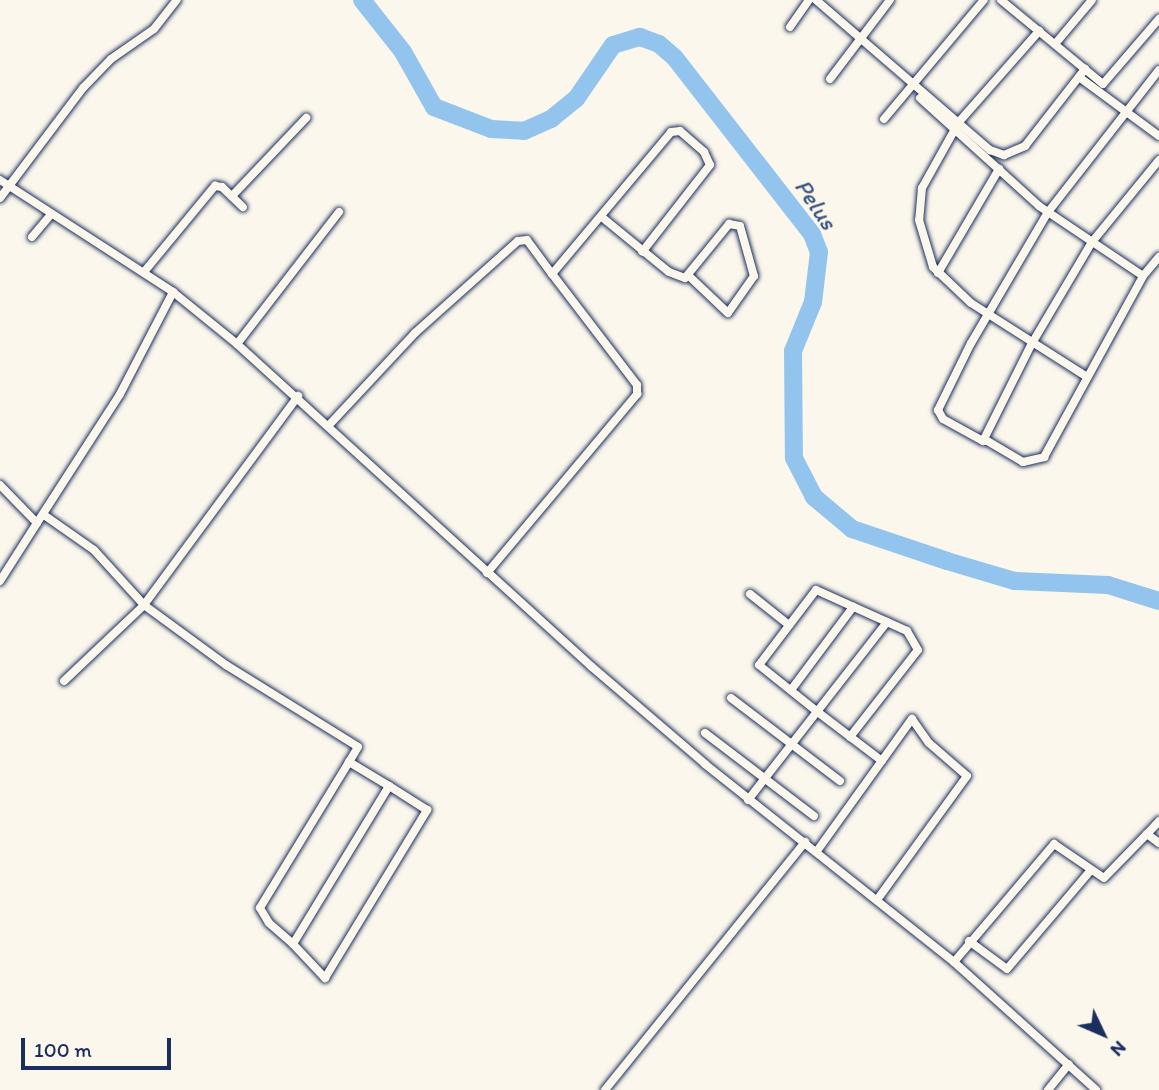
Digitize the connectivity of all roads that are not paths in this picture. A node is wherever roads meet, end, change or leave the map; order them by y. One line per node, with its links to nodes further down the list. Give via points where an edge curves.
1 (177, 0): 26 (street, via 155,29 91,79)
2 (809, 0): 9 (street)
3 (816, 0): 11 (street)
4 (890, 0): 11 (street)
5 (984, 0): 17 (street)
6 (1003, 0): 10 (street)
7 (1092, 0): 12 (street)
8 (1159, 19): 13 (street, via 1106,83)
9 (790, 27)
10 (1039, 32): 12 (street); 21 (street)
11 (860, 42): 16 (street); 17 (street)
12 (1055, 44): 13 (street)
13 (1084, 69): 15 (street)
14 (1159, 70): 18 (street)
15 (1079, 77): 18 (street); 21 (street, via 1031,139 1012,155 990,150)
16 (830, 79)
17 (912, 87): 20 (street); 21 (street)
18 (1127, 110): 22 (street); 31 (street)
19 (306, 118): 27 (street)
20 (884, 119)
21 (957, 126): 24 (street); 39 (street, via 927,171 919,206 925,247)
22 (1159, 136)
23 (1159, 160): 35 (street)
24 (999, 169): 31 (street); 39 (street)
25 (0, 180): 26 (street)
26 (8, 186): 28 (street); 32 (street)
27 (232, 196): 29 (street); 38 (street, via 215,187)
28 (0, 198)
29 (243, 207)
30 (339, 212): 45 (street)
31 (1048, 212): 35 (street); 44 (street)
32 (51, 214): 34 (street); 38 (street)
33 (603, 218): 36 (street); 36 (street, via 671,132 684,134 704,152 710,165); 40 (street)
34 (32, 237)
35 (1092, 242): 42 (street); 46 (street)
36 (642, 252): 41 (street, via 669,272)
37 (1159, 257): 42 (street)
38 (144, 272): 43 (street)
39 (938, 273): 44 (street)
40 (552, 274): 49 (street, via 527,240 518,240 415,332); 54 (street, via 637,385 637,394)
41 (689, 276): 41 (street, via 728,313 754,276 740,226 729,224)
42 (1143, 276): 47 (street)
43 (173, 292): 45 (street); 52 (street, via 120,394)
44 (987, 315): 46 (street); 50 (street, via 938,410 943,419)
45 (237, 344): 48 (street)
46 (1031, 345): 47 (street); 50 (street)
47 (1087, 377): 50 (street, via 1044,457 1023,462)
48 (299, 396): 49 (street); 57 (street)
49 (329, 425): 54 (street)
50 (984, 439)
51 (0, 485): 53 (street)
52 (44, 515): 53 (street); 57 (street, via 94,550)
53 (37, 523): 55 (street)
54 (486, 573): 73 (street)
55 (1, 577)
56 (750, 594): 60 (street)
57 (144, 605): 61 (street); 69 (street, via 226,665 358,747)
58 (853, 607): 59 (street); 60 (street, via 816,590); 62 (street)
59 (887, 622): 64 (street); 66 (street, via 907,631 918,650)
60 (789, 625): 62 (street, via 759,665)
61 (64, 681)
62 (791, 690): 64 (street)
63 (731, 698): 67 (street)
64 (819, 713): 66 (street); 67 (street)
65 (705, 733): 70 (street)
66 (850, 737): 68 (street)
67 (793, 745): 70 (street); 71 (street)
68 (882, 761): 79 (street); 81 (street, via 912,719 929,743 967,776)
69 (349, 762): 72 (street); 83 (street, via 260,908 269,923)
70 (765, 779): 73 (street); 74 (street)
71 (840, 781)
72 (389, 786): 83 (street); 83 (street, via 427,810 325,978)
73 (748, 800): 77 (street)
74 (814, 817)
75 (1159, 821): 76 (street)
76 (1147, 834): 78 (street); 80 (street, via 1104,878)
77 (804, 842): 79 (street); 86 (street)
78 (1159, 843)
79 (817, 851): 81 (street)
80 (1090, 871): 82 (street, via 1054,844); 82 (street, via 1007,968 1000,968)
81 (877, 900): 84 (street)
82 (969, 941): 84 (street)
83 (293, 944)
84 (954, 962): 85 (street)
85 (1069, 1064): 87 (street); 88 (street)
86 (605, 1090)
87 (1048, 1090)
88 (1096, 1090)

